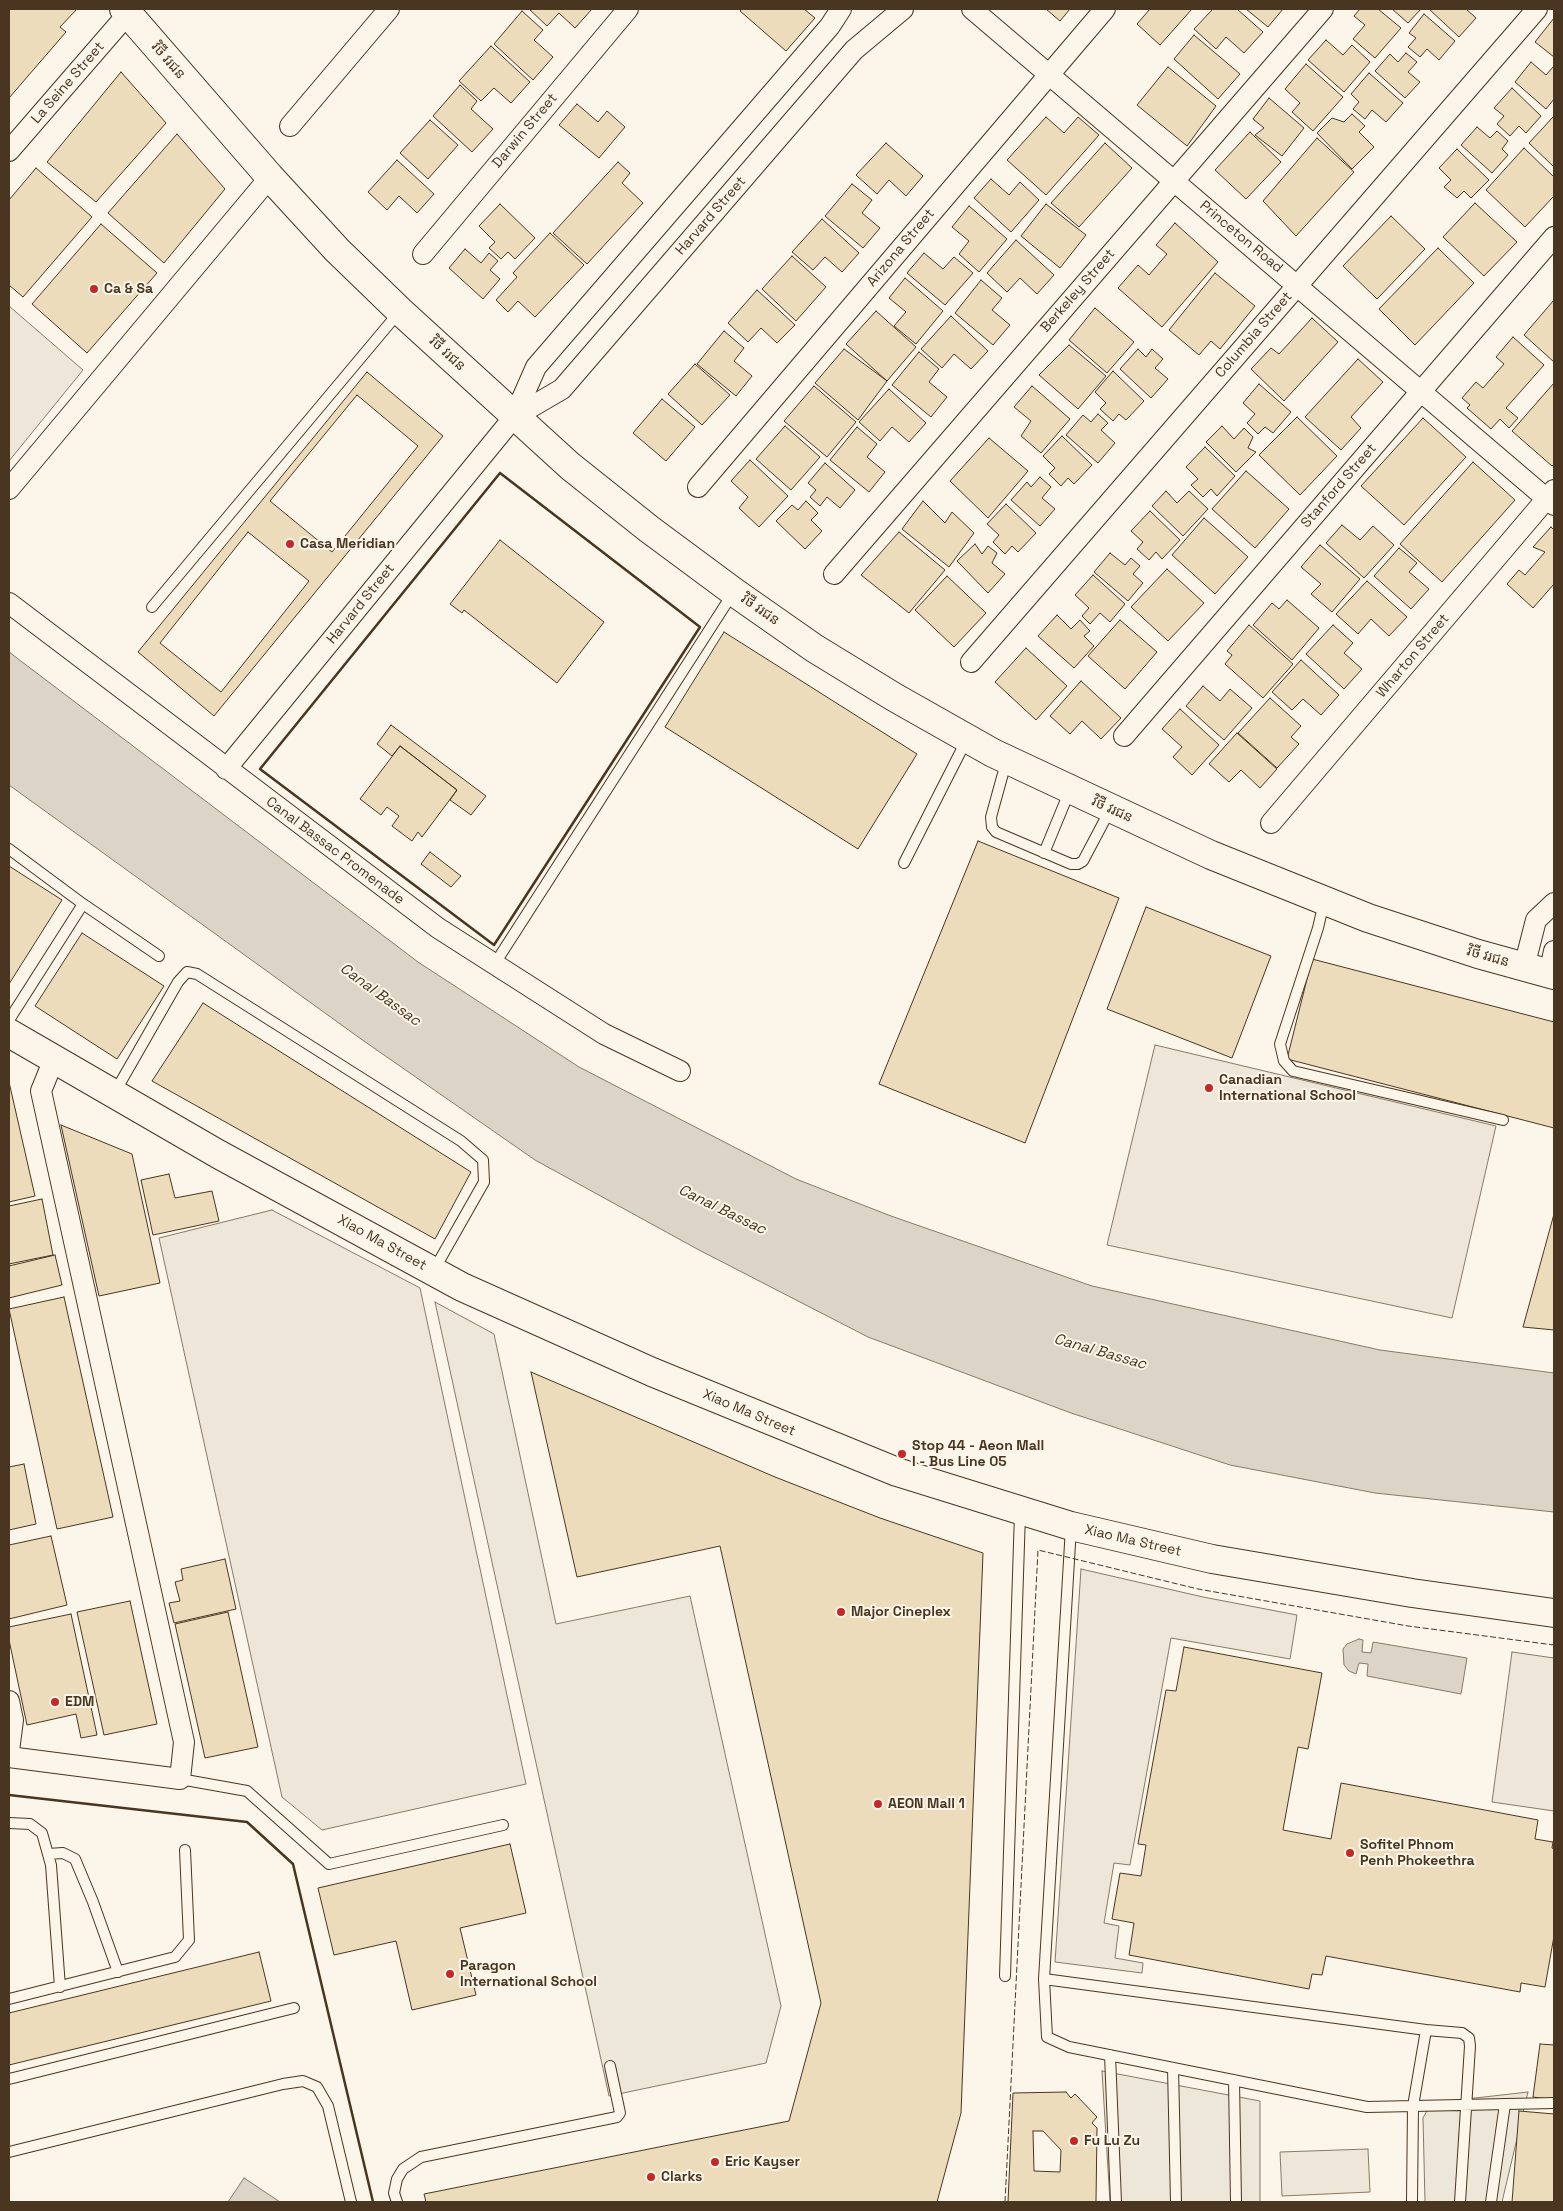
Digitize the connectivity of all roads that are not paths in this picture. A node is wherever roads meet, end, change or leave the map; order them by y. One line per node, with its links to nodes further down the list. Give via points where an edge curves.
1 (389, 9): 11 (street)
2 (628, 9): 18 (street, Darwin Street)
3 (841, 9): 15 (street, Harvard Street, via 830,26)
4 (903, 9): 16 (street, Harvard Street, via 854,50)
5 (972, 9): 10 (street, Princeton Road)
6 (1105, 9): 10 (street, Arizona Street)
7 (1323, 9): 14 (street, Berkeley Street)
8 (1537, 9): 19 (street, Columbia Street)
9 (128, 10): 12 (street, La Seine Street); 13 (street, វិថី វរជន)
10 (1049, 74): 14 (street, Princeton Road); 23 (street, Arizona Street)
11 (290, 126)
12 (9, 152)
13 (270, 178): 20 (street, វិថី វរជន); 24 (street)
14 (1174, 181): 19 (street, Princeton Road); 26 (street, Berkeley Street)
15 (691, 187): 16 (street); 22 (street, Harvard Street, via 536,367)
16 (716, 209): 22 (street, Harvard Street, via 562,388)
17 (1554, 237): 21 (street, Stanford Street)
18 (423, 254)
19 (1297, 286): 21 (street, Princeton Road); 30 (street, Columbia Street)
20 (400, 311): 22 (street, វិថី វរជន); 29 (lane)
21 (1421, 391): 25 (street, Princeton Road); 31 (street, Stanford Street)
22 (514, 417): 27 (street, វិថី វរជន, via 620,506); 34 (street, Harvard Street)
23 (698, 487)
24 (9, 489)
25 (1552, 497): 37 (street, Wharton Street)
26 (834, 574)
27 (734, 592): 32 (street, វិថី វរជន, via 894,697); 45 (lane)
28 (9, 603): 34 (street, Canal Bassac Promenade)
29 (152, 607)
30 (971, 662)
31 (1124, 736)
32 (968, 738): 33 (street, វិថី វរជន); 40 (lane)
33 (1007, 759): 35 (street, វិថី វរជន); 39 (lane, via 991,817 992,827 996,832)
34 (226, 769): 45 (street, Canal Bassac Promenade, via 438,928)
35 (1070, 790): 36 (street, វិថី វរជន); 39 (lane)
36 (1110, 809): 39 (lane, via 1083,861 1070,864); 41 (street, វិថី វរជន)
37 (1272, 823)
38 (9, 849): 43 (lane)
39 (1044, 853)
40 (904, 863)
41 (1324, 902): 46 (street, វិថី វរជន, via 1419,936); 52 (lane, via 1280,1044 1284,1061 1293,1071)
42 (1554, 902): 46 (street, via 1536,920)
43 (84, 904): 44 (lane); 47 (lane)
44 (160, 956)
45 (494, 965): 50 (street, Canal Bassac Promenade, via 604,1034)
46 (1545, 967)
47 (9, 1020)
48 (9, 1034): 49 (street, Xiao Ma Street)
49 (54, 1060): 51 (street, Xiao Ma Street); 60 (street, via 41,1091 184,1742)
50 (680, 1071)
51 (114, 1094): 53 (street, Xiao Ma Street); 53 (lane, via 178,982 187,972 197,974 462,1141 483,1160 484,1182)
52 (1503, 1120)
53 (433, 1271): 54 (street, Xiao Ma Street, via 556,1330 793,1431 897,1472)
54 (1020, 1512): 55 (street, Xiao Ma Street); 66 (lane)
55 (1072, 1526): 56 (street, Xiao Ma Street, via 1212,1559); 67 (lane)
56 (1554, 1613)
57 (9, 1701): 58 (street, via 13,1720)
58 (9, 1751)
59 (9, 1757): 60 (street)
60 (180, 1779): 62 (lane, via 247,1791 329,1864)
61 (9, 1823): 64 (lane, via 30,1824 42,1833)
62 (503, 1825)
63 (185, 1850): 65 (lane, via 189,1940 176,1956)
64 (48, 1854): 65 (lane, via 63,1853 75,1860); 68 (lane)
65 (118, 1972): 68 (lane)
66 (1005, 1976)
67 (1044, 1979): 71 (lane); 72 (lane, via 1046,2037 1069,2047)
68 (60, 1986): 69 (lane)
69 (9, 1999)
70 (294, 2008): 75 (lane)
71 (1426, 2030): 79 (lane, via 1462,2033 1469,2038); 80 (lane)
72 (1110, 2055): 74 (lane); 84 (lane)
73 (610, 2066): 83 (lane, via 620,2113 617,2117 420,2157 403,2169 397,2179 394,2193)
74 (1173, 2068): 76 (lane); 85 (lane)
75 (9, 2079)
76 (1234, 2080): 80 (lane, via 1367,2106); 86 (lane)
77 (1505, 2104): 78 (lane); 79 (lane); 89 (lane)
78 (1554, 2104)
79 (1465, 2105): 80 (lane); 88 (lane)
80 (1413, 2106): 87 (lane)
81 (9, 2152): 82 (lane, via 303,2081 317,2087 328,2106)
82 (351, 2202)
83 (397, 2202)
84 (1116, 2202)
85 (1176, 2202)
86 (1236, 2202)
87 (1412, 2202)
88 (1460, 2202)
89 (1491, 2202)

